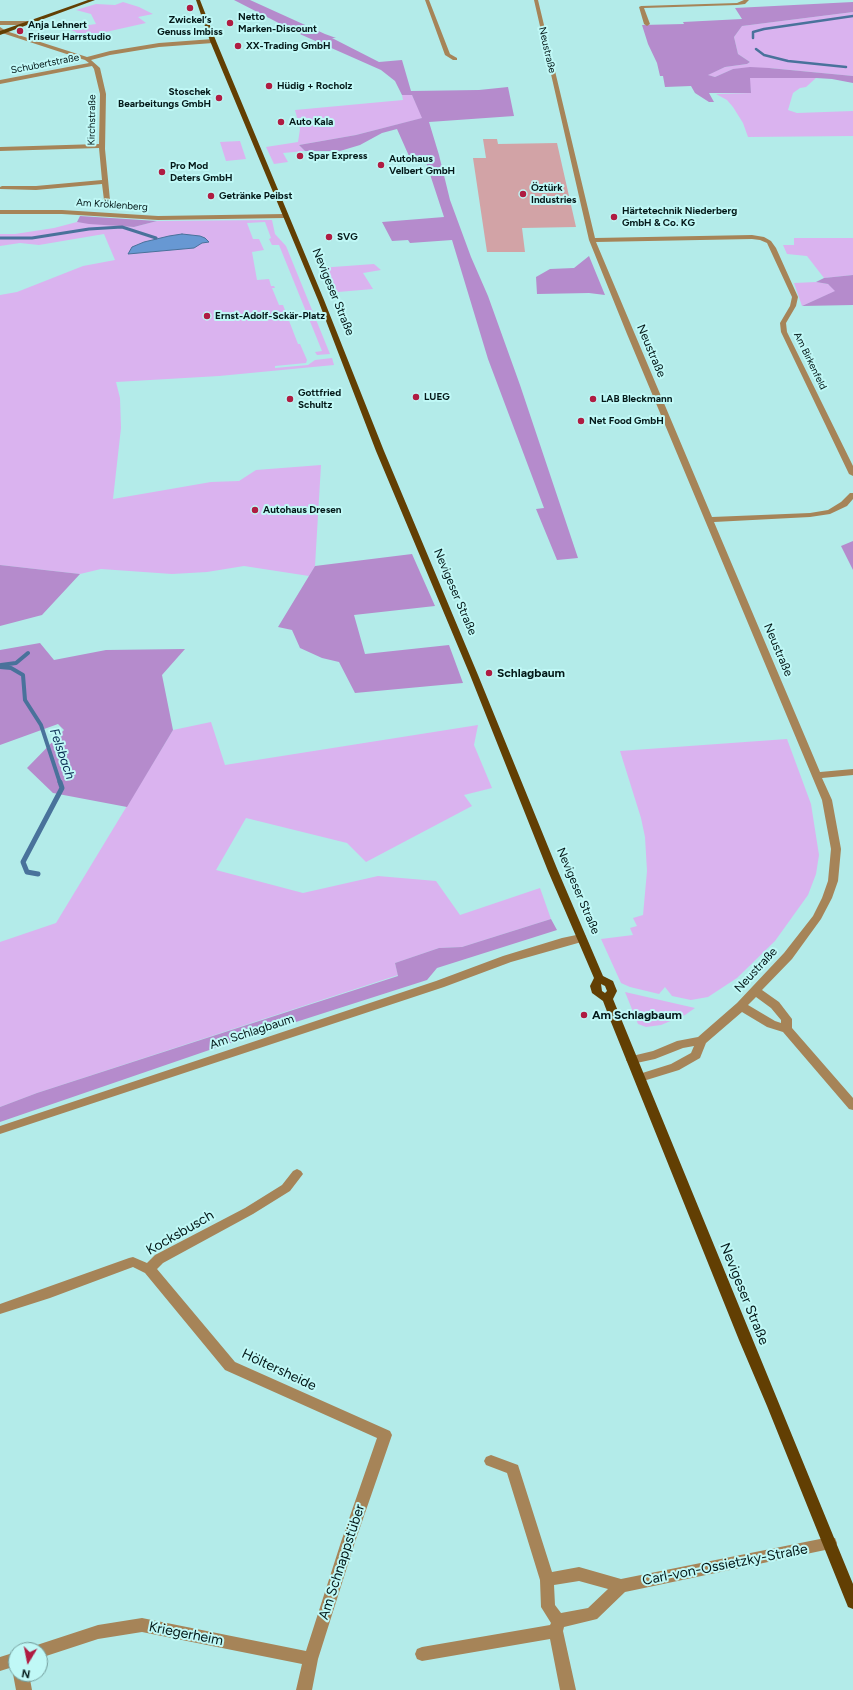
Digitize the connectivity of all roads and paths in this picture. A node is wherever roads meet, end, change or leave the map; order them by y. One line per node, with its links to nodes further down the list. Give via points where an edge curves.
1 (93, 0): 6 (main road)
2 (198, 0): 10 (main road, Nevigeser Straße)
3 (427, 0): 12 (street, via 448,54)
4 (536, 0): 22 (street, Neustraße)
5 (747, 0): 8 (street, via 737,4 642,7)
6 (28, 23): 7 (street); 9 (main road)
7 (0, 24)
8 (647, 24)
9 (1, 32): 11 (street, Kirchstraße)
10 (213, 41): 11 (street, Schubertstraße, via 159,45); 21 (main road, Nevigeser Straße)
11 (87, 59): 13 (street, Kirchstraße)
12 (455, 59)
13 (93, 64): 14 (street, Schubertstraße); 15 (street, Kirchstraße, via 97,68 103,94)
14 (0, 82)
15 (102, 146): 16 (street); 17 (street, Kirchstraße)
16 (0, 149)
17 (105, 182): 18 (street); 19 (street, Kirchstraße)
18 (2, 188)
19 (107, 200)
20 (0, 212): 21 (street, Am Kröklenberg, via 62,212 158,218)
21 (285, 216): 28 (main road, Nevigeser Straße)
22 (592, 240): 23 (street, Am Birkenfeld, via 725,237 762,238 769,242 795,297 783,323 784,332); 25 (street, Neustraße)
23 (853, 474)
24 (853, 495): 25 (street, via 830,512 810,516)
25 (709, 520): 27 (street, Neustraße)
26 (853, 772): 27 (street)
27 (817, 775): 29 (street, Neustraße, via 827,800 834,830 836,849 833,881 817,917 788,956)
28 (582, 938): 33 (main road, Nevigeser Straße, via 599,978 595,986 597,993 607,999); 36 (street, Am Schlagbaum, via 507,959 440,984)
29 (756, 991): 30 (street, Neustraße); 31 (street, via 782,1013 786,1019)
30 (741, 1006): 31 (street, via 771,1024); 32 (street, Neustraße)
31 (787, 1029): 35 (street)
32 (701, 1041): 33 (street, via 681,1044 655,1055); 34 (street, Neustraße, via 696,1055 675,1067)
33 (632, 1060): 34 (main road, Nevigeser Straße)
34 (640, 1078): 42 (main road, Nevigeser Straße)
35 (853, 1106)
36 (0, 1130)
37 (297, 1174): 38 (street, Kocksbusch, via 286,1188 249,1211 159,1259)
38 (149, 1268): 39 (street, Kocksbusch, via 133,1262); 40 (street, Höltersheide, via 230,1366)
39 (0, 1309)
40 (385, 1435): 49 (street, Am Schnappstüber)
41 (491, 1461): 43 (street, via 513,1469)
42 (830, 1543): 44 (street, Carl-von-Ossietzky-Straße); 45 (main road, Nevigeser Straße)
43 (547, 1580): 44 (street, Carl-von-Ossietzky-Straße, via 580,1574); 46 (street, via 548,1607)
44 (621, 1586): 46 (street, via 592,1614)
45 (853, 1602)
46 (557, 1626): 48 (street); 51 (street)
47 (48, 1648): 49 (street, Kriegerheim, via 98,1632 142,1625)
48 (422, 1654)
49 (311, 1659): 50 (street, Am Schnappstüber)
50 (304, 1690)
51 (568, 1690)

